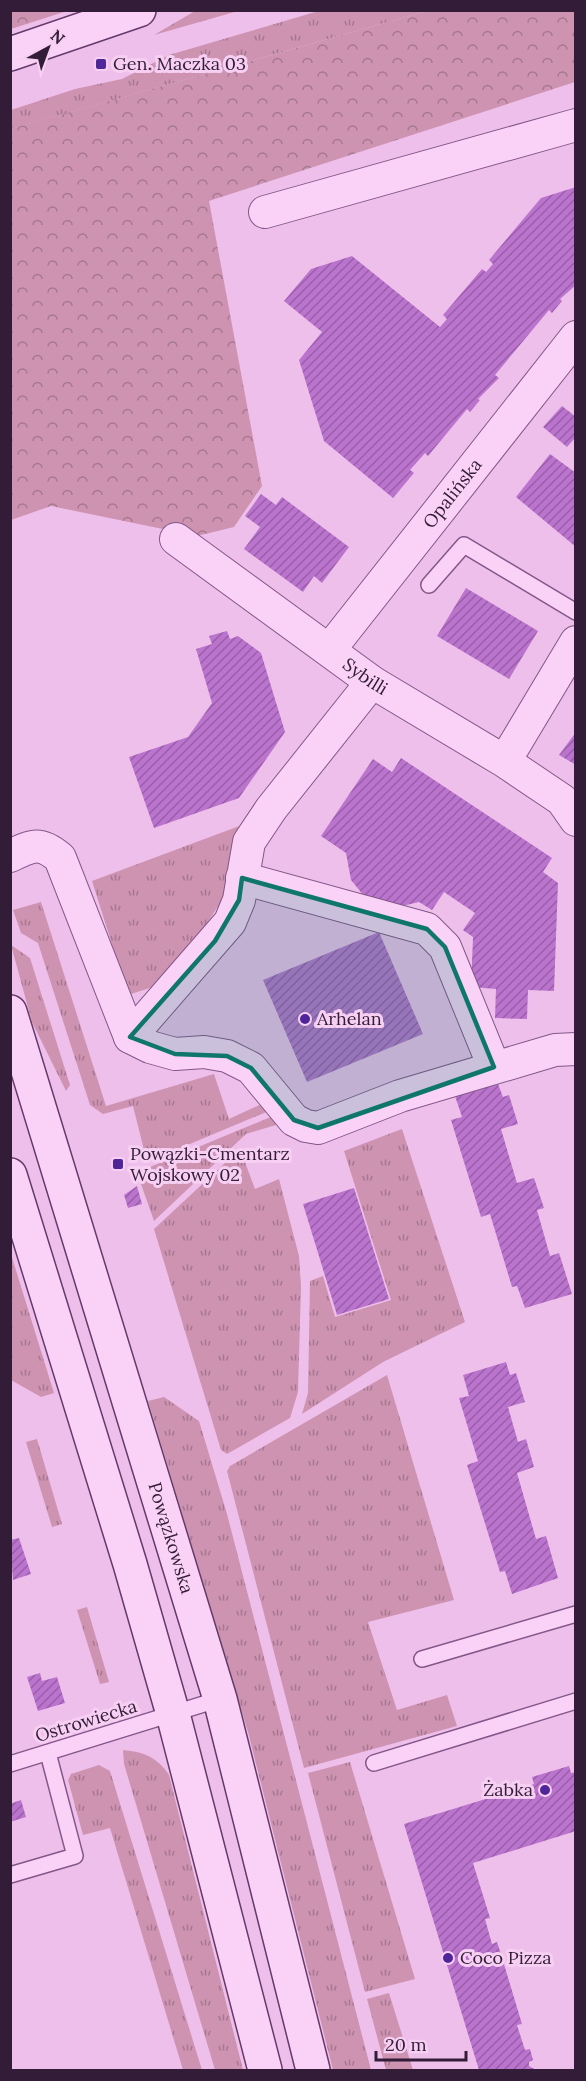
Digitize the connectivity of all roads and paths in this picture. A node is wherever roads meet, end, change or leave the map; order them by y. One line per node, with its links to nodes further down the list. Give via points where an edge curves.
1 (139, 10): 2 (main road)
2 (10, 54)
3 (576, 125): 4 (street)
4 (265, 212)
5 (576, 337): 10 (street, Opalińska)
6 (176, 539): 10 (street, Sybilli)
7 (429, 585): 8 (lane, via 464,544)
8 (576, 612)
9 (576, 642): 12 (street)
10 (330, 649): 11 (street, Sybilli)
11 (372, 682): 13 (street, Sybilli, via 504,761); 15 (street, via 249,842)
12 (512, 749)
13 (569, 810)
14 (10, 856): 17 (street, via 31,846 47,847 60,858)
15 (242, 878): 17 (street, via 230,922); 19 (street, via 427,929 445,947)
16 (10, 1012): 23 (main road, Powązkowska)
17 (129, 1037): 19 (street, via 175,1054 204,1052 227,1056 251,1068 294,1120 318,1128 400,1096)
18 (576, 1049): 19 (street, via 555,1050)
19 (494, 1068)
20 (10, 1175): 25 (main road)
21 (576, 1614): 22 (lane)
22 (422, 1659)
23 (220, 1699): 25 (lane, Ostrowiecka); 31 (main road, Powązkowska)
24 (576, 1701): 27 (lane)
25 (173, 1714): 26 (lane, Ostrowiecka); 30 (main road)
26 (48, 1753): 28 (lane, Ostrowiecka); 29 (lane, via 75,1856)
27 (374, 1763)
28 (10, 1764)
29 (10, 1875)
30 (265, 2070)
31 (313, 2070)

